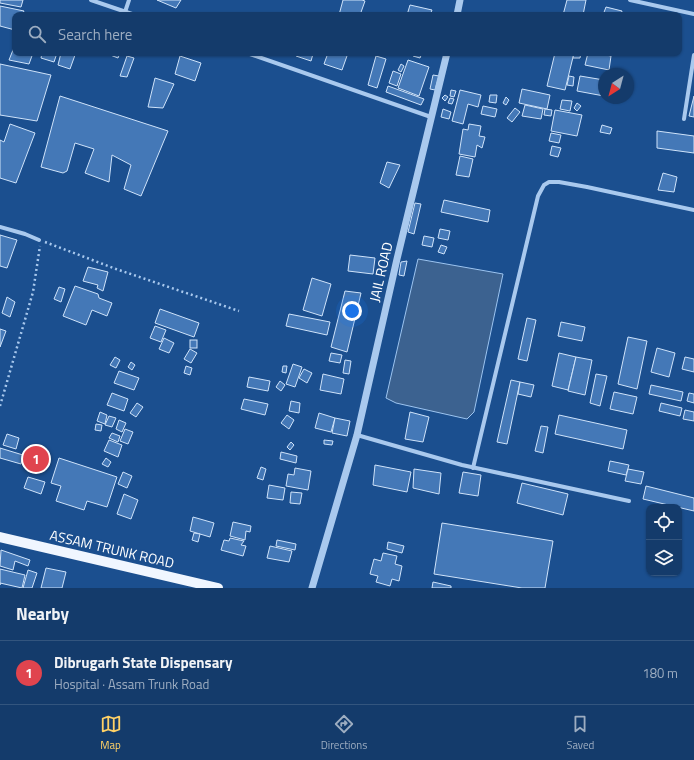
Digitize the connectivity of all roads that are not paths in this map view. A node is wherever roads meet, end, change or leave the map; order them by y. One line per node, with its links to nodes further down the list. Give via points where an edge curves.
1 (91, 0): 5 (street)
2 (129, 0): 5 (street)
3 (460, 0): 6 (street)
4 (630, 0): 7 (street)
5 (125, 12)
6 (458, 12)
7 (694, 14)
8 (694, 55): 12 (street)
9 (256, 56): 11 (street)
10 (446, 56): 11 (street, JAIL ROAD)
11 (431, 117): 16 (street, JAIL ROAD)
12 (684, 119)
13 (694, 210): 17 (street, via 587,187 549,182 544,185 538,196)
14 (0, 227): 15 (street)
15 (38, 240)
16 (357, 435): 17 (street); 21 (street, JAIL ROAD)
17 (473, 468): 18 (street)
18 (629, 501)
19 (0, 537): 20 (main road, ASSAM TRUNK ROAD)
20 (218, 588)
21 (312, 588)

